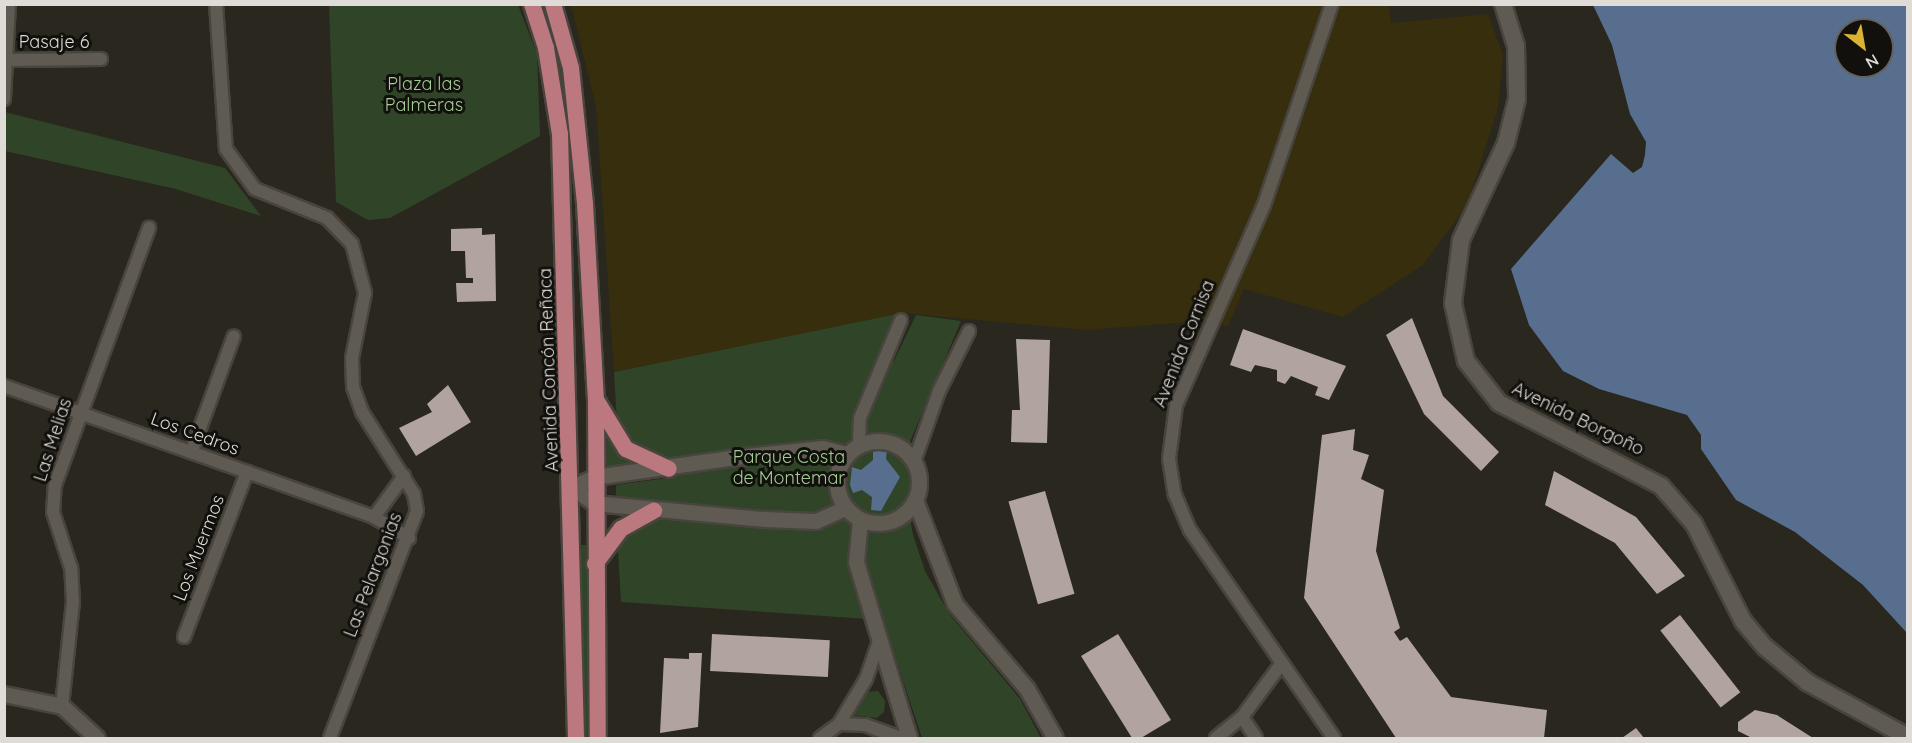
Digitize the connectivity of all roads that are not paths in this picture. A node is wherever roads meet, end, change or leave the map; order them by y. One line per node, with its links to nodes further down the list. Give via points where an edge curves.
1 (9, 4): 8 (street)
2 (216, 4): 23 (street, Las Pelargonias, via 226,149 255,189 327,218 352,244 365,293 352,358 353,387 362,412)
3 (532, 4): 25 (main road, Avenida Concón Reñaca, via 549,59 560,134)
4 (553, 4): 15 (main road, via 577,109)
5 (1332, 4): 36 (street, Avenida Cornisa, via 1264,205 1176,405 1170,440 1171,477 1190,530)
6 (1503, 4): 41 (main road, Avenida Borgoño, via 1516,46 1517,99 1506,143 1461,240 1453,303 1466,361 1499,403 1661,486 1694,524 1743,621 1765,647 1807,682)
7 (101, 59): 8 (street, Pasaje 6)
8 (8, 60): 9 (street)
9 (4, 99)
10 (149, 228): 16 (street, Las Melias)
11 (901, 320): 17 (street, via 864,409)
12 (969, 331): 20 (street, via 939,391)
13 (234, 336): 18 (street)
14 (4, 386): 16 (street, Los Cedros)
15 (596, 400): 21 (main road, via 626,449); 24 (main road)
16 (81, 412): 18 (street, Los Cedros); 38 (street, Las Melias, via 55,485 53,512 71,568 73,603)
17 (859, 444): 19 (street); 20 (street, via 884,441)
18 (192, 450): 22 (street, Los Cedros)
19 (846, 454): 21 (street, via 823,448); 28 (street, via 836,475)
20 (915, 462): 26 (street)
21 (669, 469): 24 (street)
22 (247, 472): 30 (street, Los Cedros); 34 (street, Los Muermos)
23 (404, 476): 30 (street); 32 (street, Las Pelargonias, via 417,511)
24 (594, 477): 25 (street); 27 (main road)
25 (572, 487): 27 (street); 44 (main road, Avenida Concón Reñaca)
26 (915, 500): 31 (street, via 897,519); 49 (street, via 955,604 1027,689)
27 (594, 503): 29 (street); 33 (main road)
28 (845, 508): 29 (street, via 816,520); 31 (street)
29 (654, 511): 33 (main road, via 621,529)
30 (374, 517): 32 (street, Los Cedros)
31 (860, 520): 35 (street, via 856,562)
32 (409, 538): 43 (street, Las Pelargonias)
33 (595, 564): 45 (main road)
34 (184, 637)
35 (878, 644): 40 (street, via 866,679); 48 (street)
36 (1282, 663): 39 (street); 52 (street, Avenida Cornisa)
37 (4, 694): 38 (street, via 38,697)
38 (62, 706): 42 (street)
39 (1242, 717): 50 (street); 51 (street)
40 (839, 724): 46 (street); 47 (street, via 864,725)
41 (1908, 737)
42 (97, 738)
43 (330, 738)
44 (576, 738)
45 (598, 738)
46 (820, 738)
47 (901, 738)
48 (909, 738)
49 (1055, 738)
50 (1216, 738)
51 (1256, 738)
52 (1334, 738)

